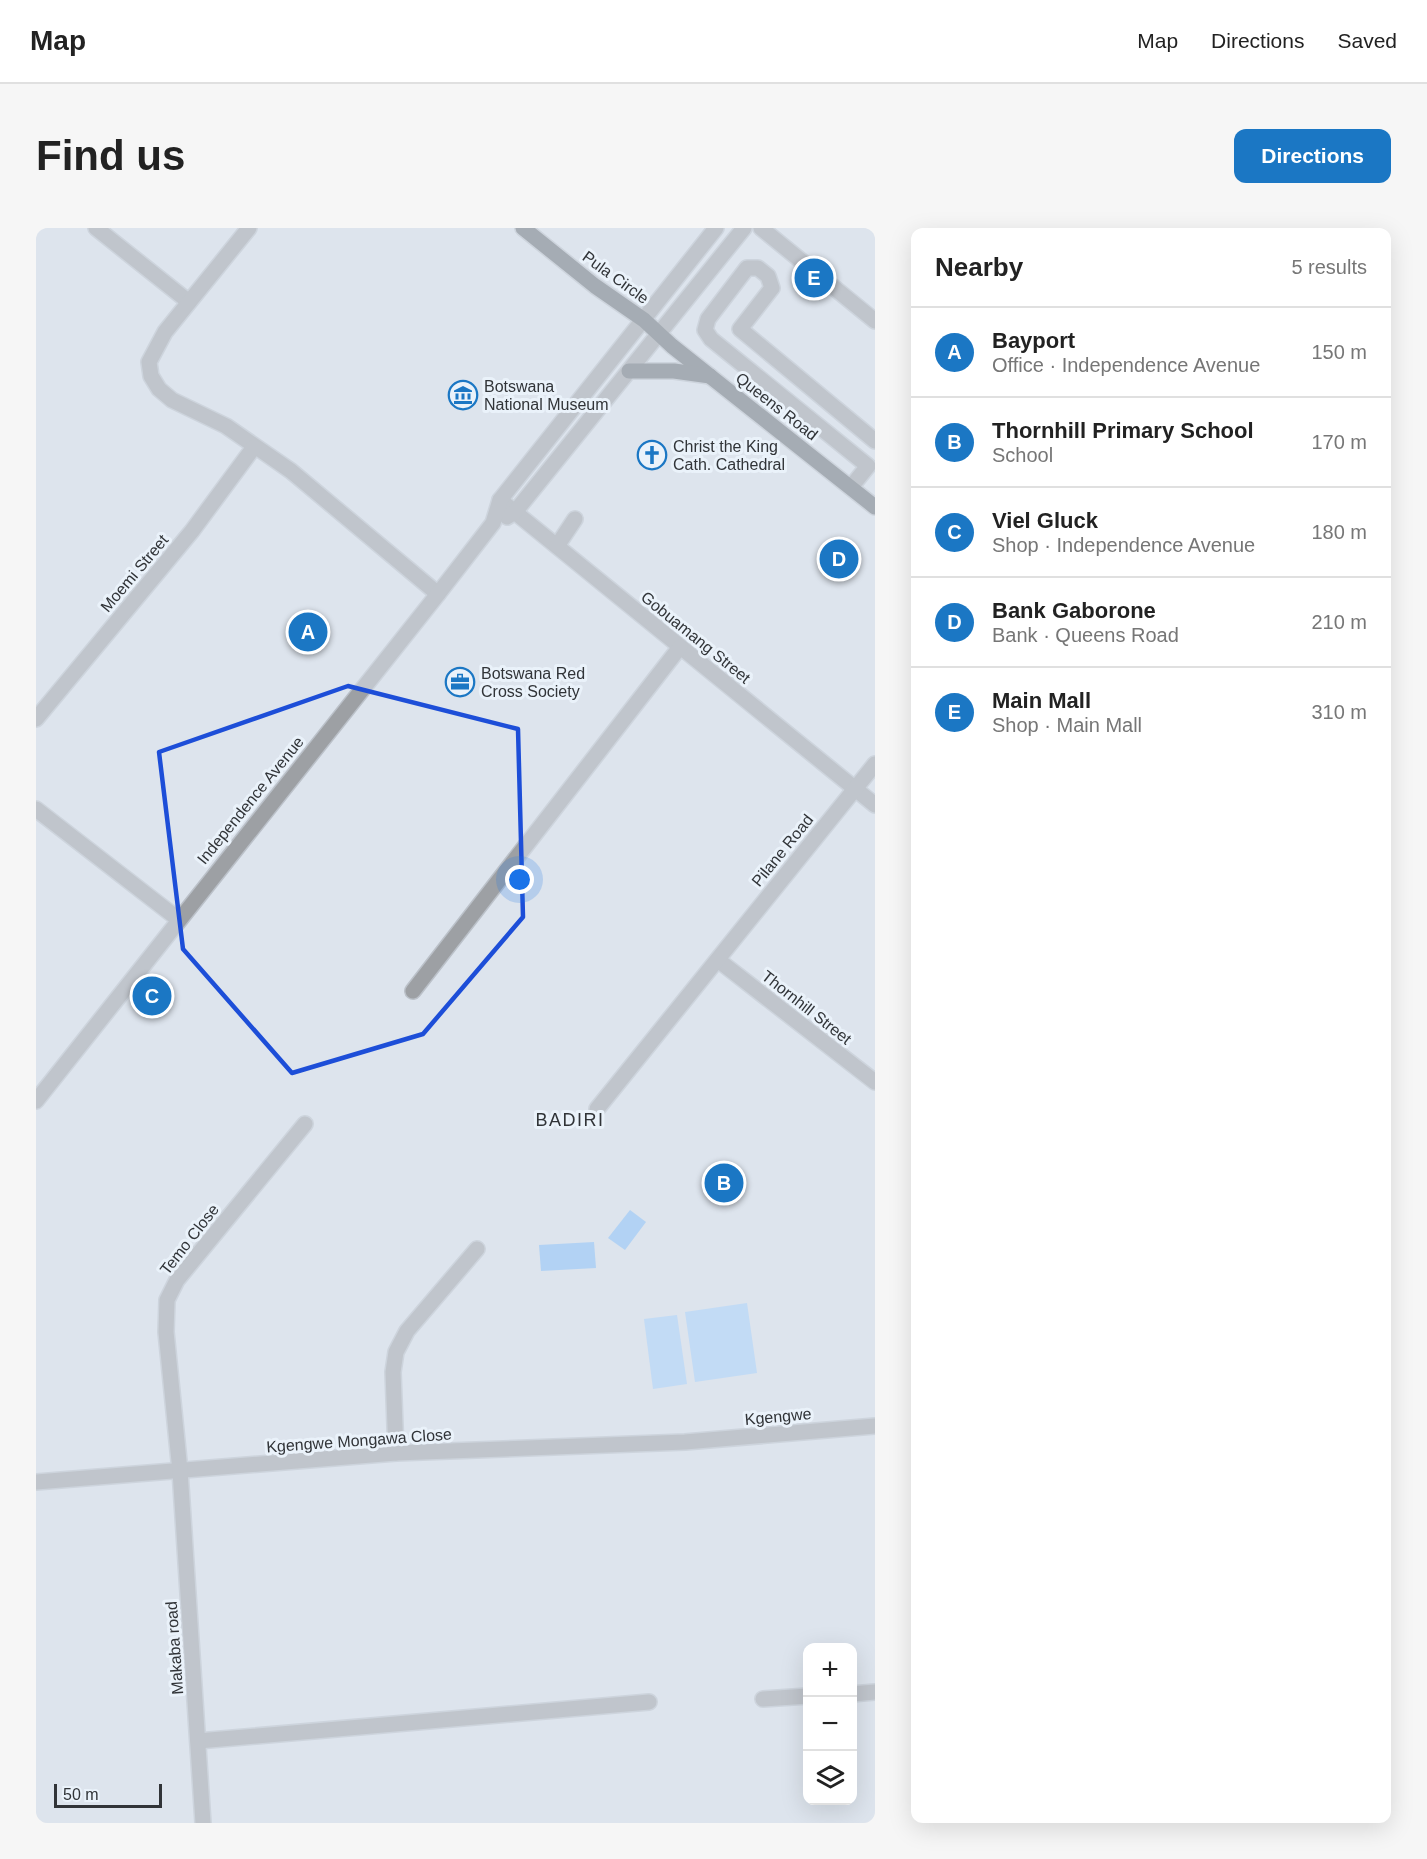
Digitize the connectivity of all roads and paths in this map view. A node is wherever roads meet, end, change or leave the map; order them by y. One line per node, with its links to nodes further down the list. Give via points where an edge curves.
1 (96, 228): 7 (street)
2 (249, 228): 7 (street)
3 (523, 228): 8 (main road, Pula Circle)
4 (716, 228): 8 (street)
5 (744, 228): 11 (street)
6 (761, 228): 9 (street)
7 (189, 302): 16 (street, via 165,332 149,362 151,376 172,400 226,426)
8 (644, 320): 11 (main road, Pula Circle); 19 (street)
9 (875, 321)
10 (740, 329): 12 (street); 12 (street, via 772,288 768,276 758,268 747,268 708,319 705,330); 15 (street)
11 (658, 333): 13 (street); 14 (main road, Queens Road)
12 (724, 349): 17 (street)
13 (629, 371): 14 (main road); 21 (street)
14 (710, 376): 18 (main road, Queens Road)
15 (875, 441)
16 (254, 447): 25 (street, via 291,471); 27 (street, Moemi Street, via 192,531)
17 (871, 462): 18 (street)
18 (851, 488): 20 (main road, Queens Road)
19 (500, 500): 21 (street, Gobuamang Street); 23 (street)
20 (874, 505)
21 (515, 512): 23 (street); 24 (street, Gobuamang Street)
22 (575, 519): 24 (street)
23 (493, 523): 25 (street, Independence Avenue)
24 (557, 546): 26 (street, Gobuamang Street)
25 (438, 594): 32 (street, Independence Avenue)
26 (680, 647): 29 (street, Gobuamang Street); 34 (street)
27 (36, 719)
28 (875, 764): 29 (street, Pilane Road)
29 (854, 789): 30 (street, Gobuamang Street); 33 (street, Pilane Road)
30 (875, 805)
31 (36, 808): 32 (street)
32 (178, 919): 36 (street, Independence Avenue)
33 (718, 960): 35 (street, Thornhill Street); 37 (street, Pilane Road)
34 (412, 991)
35 (875, 1082)
36 (36, 1101)
37 (597, 1109)
38 (305, 1124): 43 (street, Temo Close, via 177,1280 167,1300 166,1332)
39 (477, 1249): 42 (street, via 407,1331 396,1352)
40 (875, 1426): 41 (street, Kgengwe)
41 (685, 1442): 42 (street, Kgengwe Mongawa Close)
42 (396, 1453): 43 (street, Kgengwe Mongawa Close)
43 (180, 1471): 44 (street, Kgengwe Mongawa Close); 50 (street, Makaba road)
44 (36, 1482)
45 (875, 1692): 46 (street)
46 (857, 1694)
47 (803, 1696): 48 (street)
48 (763, 1699)
49 (649, 1702): 50 (street)
50 (198, 1741): 51 (street, Makaba road)
51 (203, 1823)

